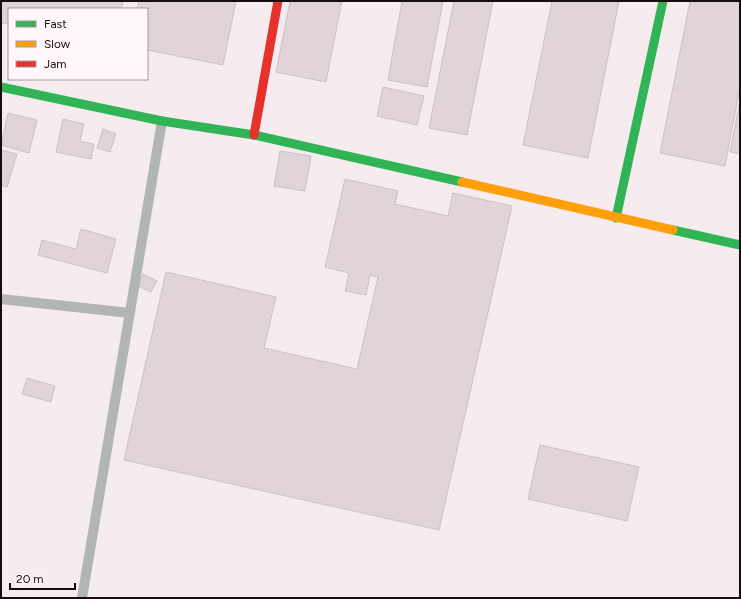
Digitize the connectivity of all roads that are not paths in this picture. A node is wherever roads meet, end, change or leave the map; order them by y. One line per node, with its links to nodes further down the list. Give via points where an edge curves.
1 (278, 1): 5 (street)
2 (663, 1): 6 (street)
3 (1, 87): 4 (street)
4 (162, 121): 5 (street); 9 (lane)
5 (254, 135): 6 (street)
6 (616, 218): 7 (street)
7 (740, 245)
8 (1, 299): 9 (lane)
9 (130, 314): 10 (lane)
10 (82, 598)

